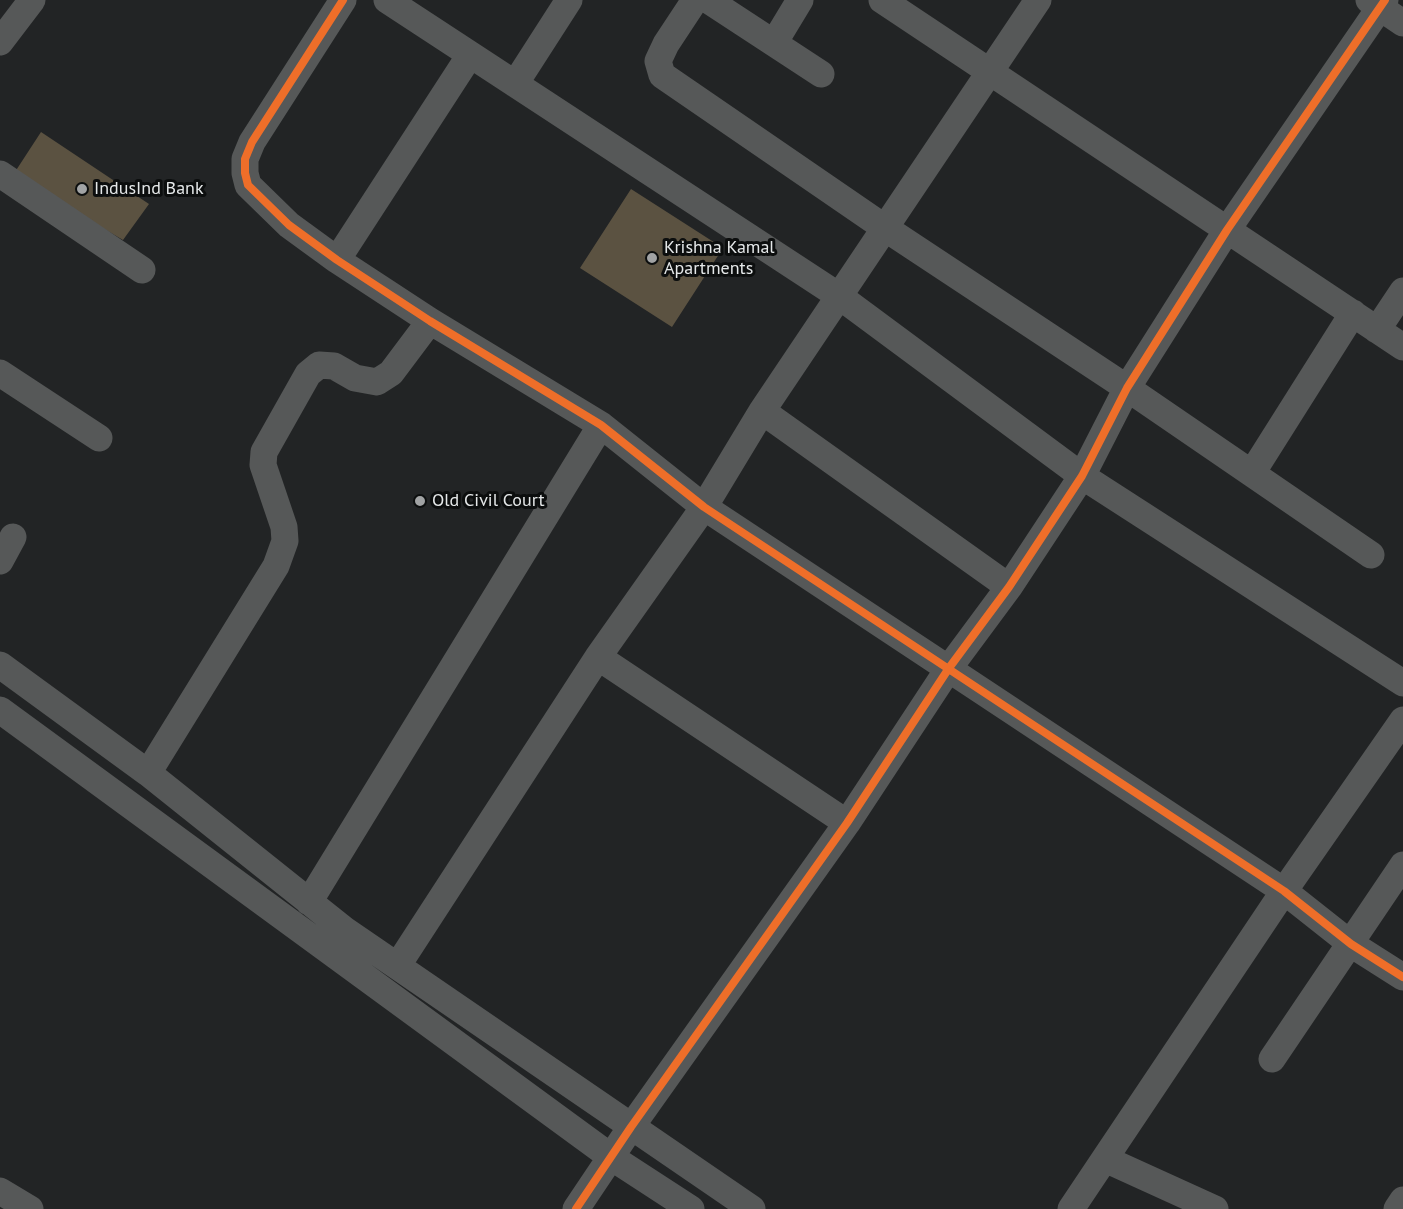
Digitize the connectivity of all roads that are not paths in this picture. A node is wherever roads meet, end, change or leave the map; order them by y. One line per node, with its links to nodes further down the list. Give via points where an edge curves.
1 (32, 0): 12 (street)
2 (343, 0): 21 (street, via 245,159 248,185 289,225)
3 (387, 0): 14 (street)
4 (569, 0): 17 (street)
5 (695, 0): 19 (street, via 658,61 662,75)
6 (708, 0): 13 (street)
7 (800, 0): 13 (street)
8 (882, 0): 15 (street)
9 (1038, 0): 15 (street)
10 (1378, 2): 11 (street); 20 (street)
11 (1403, 23)
12 (0, 42)
13 (774, 43): 16 (street)
14 (470, 55): 17 (street); 21 (street)
15 (990, 72): 19 (street); 20 (street)
16 (821, 74)
17 (515, 84): 24 (street)
18 (0, 174): 22 (street)
19 (885, 228): 24 (street); 30 (street)
20 (1227, 230): 25 (street); 30 (street)
21 (337, 260): 26 (street)
22 (142, 270)
23 (1403, 291): 27 (street)
24 (839, 296): 31 (street); 35 (street)
25 (1353, 314): 27 (street); 34 (street)
26 (430, 321): 32 (street); 47 (street, via 391,373 377,382 355,378 334,366 320,365 308,374 264,452 263,465 284,527 285,541 276,566)
27 (1377, 330): 28 (street)
28 (1403, 347)
29 (0, 373): 33 (street)
30 (1127, 388): 34 (street); 35 (street)
31 (762, 411): 36 (street); 40 (street)
32 (601, 425): 36 (street); 51 (street)
33 (99, 438)
34 (1252, 473): 38 (street)
35 (1082, 476): 40 (street); 44 (street)
36 (704, 507): 41 (street); 43 (street)
37 (13, 537): 39 (street)
38 (1371, 555)
39 (0, 561)
40 (1009, 587): 43 (street)
41 (598, 657): 48 (street); 53 (street)
42 (0, 664): 47 (street)
43 (949, 668): 48 (street); 50 (street)
44 (1403, 682)
45 (0, 710): 57 (street)
46 (1403, 720): 50 (street)
47 (148, 773): 51 (street)
48 (847, 824): 56 (street)
49 (1403, 865): 52 (street)
50 (1284, 891): 52 (street); 58 (street)
51 (309, 902): 53 (street)
52 (1352, 944): 54 (street); 55 (street)
53 (398, 965): 56 (street)
54 (1403, 977)
55 (1272, 1059)
56 (631, 1127): 57 (street); 64 (street)
57 (611, 1157): 62 (street); 63 (street)
58 (1105, 1159): 65 (street); 66 (street)
59 (0, 1191): 61 (street)
60 (1403, 1200): 67 (street)
61 (30, 1209)
62 (576, 1209)
63 (691, 1209)
64 (753, 1209)
65 (1071, 1209)
66 (1215, 1209)
67 (1397, 1209)

